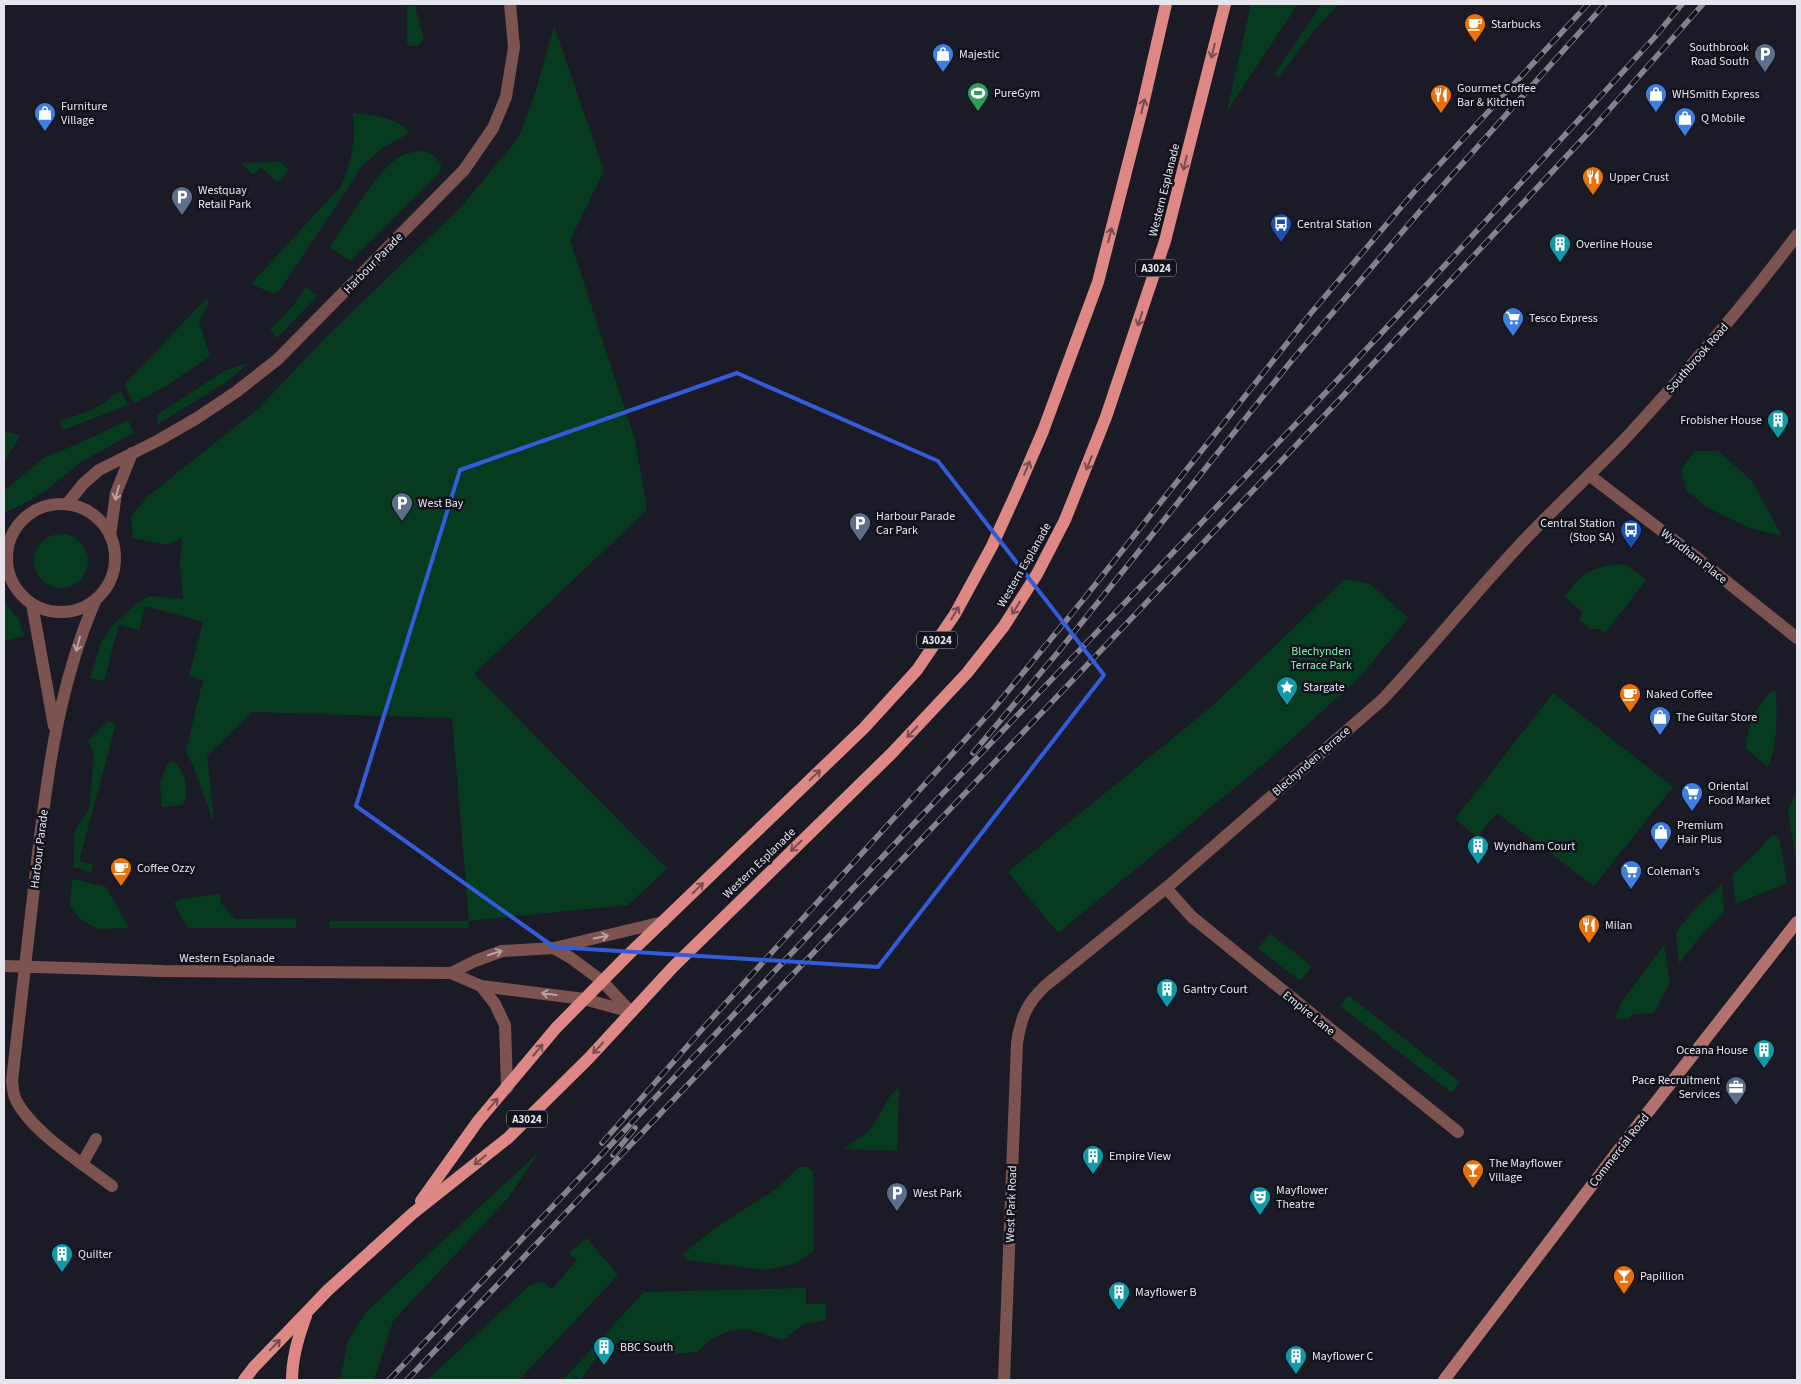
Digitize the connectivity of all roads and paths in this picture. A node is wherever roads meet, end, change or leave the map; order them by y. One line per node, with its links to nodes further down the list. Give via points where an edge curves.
1 (510, 4): 5 (street, Harbour Parade, via 514,47 506,98 493,128 464,170 278,359 197,418)
2 (1166, 4): 16 (main road, Western Esplanade / A3024, one-way to 2, via 864,728 917,670 955,614 1017,491 1098,282)
3 (1225, 4): 25 (main road, Western Esplanade / A3024, one-way to 25, via 1165,241 1084,475 1037,574 1004,626 967,673 892,753)
4 (1797, 235): 6 (street, Southbrook Road, via 1763,281 1690,367)
5 (132, 453): 7 (street, Harbour Parade, via 99,470); 9 (street, one-way to 9, via 116,493)
6 (1589, 475): 13 (street, Wyndham Place); 15 (street, Blechynden Terrace, via 1514,551 1382,700)
7 (67, 504): 8 (street, via 35,510); 9 (street, via 100,520)
8 (8, 535): 10 (street)
9 (110, 536): 11 (street, via 115,561 112,575)
10 (6, 574): 12 (street)
11 (96, 599): 12 (street, via 65,612 48,611); 14 (street, Harbour Parade, one-way to 14, via 81,632)
12 (32, 604): 14 (street, Harbour Parade)
13 (1797, 638)
14 (54, 731): 20 (street, Harbour Parade)
15 (1166, 888): 26 (street, Blechynden Terrace, via 1036,994 1022,1016); 28 (street, Empire Lane, via 1192,917)
16 (663, 922): 18 (street, Western Esplanade, one-way to 16); 22 (main road, Western Esplanade / A3024)
17 (1797, 922): 37 (street, Commercial Road)
18 (554, 948): 21 (street, Western Esplanade, one-way to 18, via 502,951); 22 (street)
19 (4, 966): 20 (street, Western Esplanade)
20 (25, 967): 21 (street, Western Esplanade); 30 (street, Harbour Parade, via 12,1081 15,1099 53,1143)
21 (451, 973): 23 (street, Western Esplanade)
22 (602, 980): 24 (main road, Western Esplanade / A3024); 25 (street)
23 (481, 986): 24 (street, Western Esplanade, one-way to 23); 27 (street, Western Esplanade, via 505,1025)
24 (584, 999): 25 (street, Western Esplanade); 27 (main road, Western Esplanade / A3024, one-way to 24)
25 (631, 1012): 32 (main road, Western Esplanade / A3024, one-way to 32, via 508,1138)
26 (1019, 1029): 36 (street, West Park Road, via 1014,1081)
27 (507, 1088): 32 (main road, Western Esplanade / A3024, one-way to 27, via 478,1121)
28 (1458, 1132)
29 (96, 1139): 30 (street)
30 (82, 1164): 31 (street, Harbour Parade)
31 (112, 1186)
32 (412, 1214): 33 (main road, Western Esplanade / A3024)
33 (308, 1311): 34 (main road, Western Esplanade / A3024, one-way to 33); 35 (main road, Western Esplanade / A3024, via 296,1342)
34 (244, 1380)
35 (292, 1380)
36 (1004, 1380)
37 (1444, 1380)

